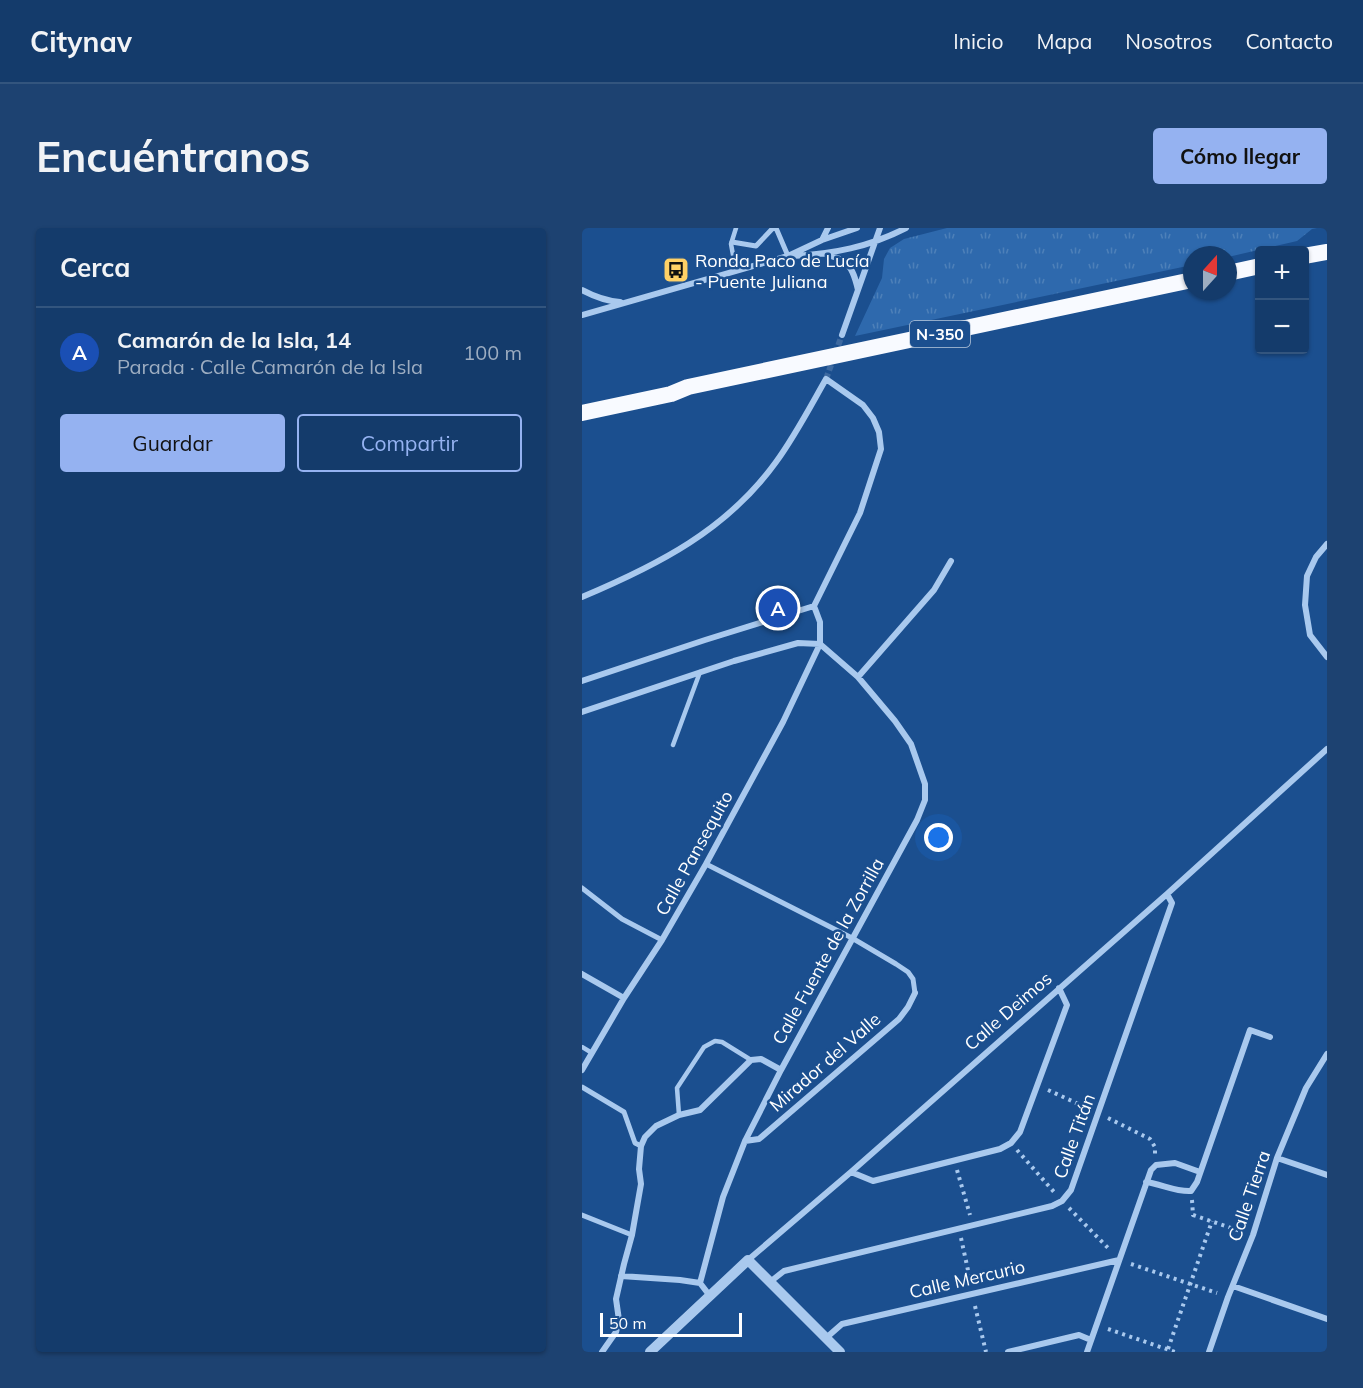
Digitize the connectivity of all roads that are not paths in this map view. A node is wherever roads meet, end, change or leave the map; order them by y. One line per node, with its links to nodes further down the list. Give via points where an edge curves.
1 (736, 228): 9 (lane)
2 (774, 228): 9 (street, via 756,246); 13 (street)
3 (828, 228): 7 (street)
4 (857, 228): 7 (street)
5 (880, 228): 8 (street)
6 (906, 228): 8 (street)
7 (822, 240): 13 (street)
8 (875, 241): 11 (street); 19 (street)
9 (732, 242): 15 (lane)
10 (1327, 252): 12 (highway)
11 (825, 254): 13 (street); 19 (street, via 844,261)
12 (1309, 255)
13 (788, 256): 15 (street)
14 (1255, 267): 16 (highway)
15 (736, 271): 20 (street)
16 (1237, 271)
17 (1183, 282): 23 (highway, N-350)
18 (582, 290): 20 (street, via 611,302)
19 (858, 290): 22 (street)
20 (627, 302): 21 (street)
21 (582, 315)
22 (842, 335)
23 (688, 387): 24 (highway, N-350, via 672,385); 25 (highway, N-350)
24 (582, 404)
25 (582, 413)
26 (1327, 544): 31 (street, via 1307,576 1305,605 1310,635)
27 (951, 561): 33 (street, via 934,590)
28 (582, 597): 29 (street, via 686,546 738,507 776,463 826,379 863,405 879,432 881,449 860,513)
29 (814, 606): 30 (street, via 820,622); 34 (street)
30 (820, 644): 32 (street, via 798,643); 33 (street, Calle Fuente de la Zorrilla); 38 (street, Calle Pansequito, via 783,722)
31 (1327, 657)
32 (700, 672): 35 (street); 36 (lane)
33 (858, 677): 41 (street, Calle Fuente de la Zorrilla, via 911,744 925,784 925,800)
34 (582, 681)
35 (582, 712)
36 (673, 745)
37 (1327, 749): 40 (street, Calle Deimos)
38 (706, 864): 41 (street); 42 (street, Calle Pansequito)
39 (582, 888): 42 (street, via 622,919)
40 (1167, 894): 44 (street, Calle Deimos); 68 (street, Calle Titán, via 1172,903 1071,1190 1062,1201 784,1271)
41 (852, 938): 45 (street, via 908,972); 53 (street, Calle Fuente de la Zorrilla)
42 (662, 940): 46 (street, Calle Pansequito)
43 (582, 974): 46 (street)
44 (1059, 988): 59 (street, Calle Deimos); 59 (street, via 1067,1005 1020,1132 1011,1143 873,1181)
45 (915, 993): 56 (street, Mirador del Valle, via 898,1019 759,1139)
46 (624, 998): 49 (street, Calle Pansequito)
47 (1270, 1037): 60 (street, via 1250,1030)
48 (582, 1047): 49 (lane)
49 (592, 1053): 52 (street, Calle Pansequito)
50 (1327, 1053): 58 (street, Calle Tierra, via 1306,1088)
51 (751, 1060): 53 (street, via 761,1059); 55 (street, via 700,1110); 55 (lane, via 722,1042 704,1047 677,1088)
52 (582, 1070)
53 (781, 1070): 56 (street, Calle Fuente de la Zorrilla)
54 (582, 1087): 57 (street, via 624,1112 635,1143)
55 (679, 1115): 57 (street, via 656,1126)
56 (745, 1141): 69 (street, Calle Fuente de la Zorrilla, via 723,1197)
57 (640, 1146): 64 (street, via 641,1184)
58 (1277, 1158): 61 (street); 70 (street, Calle Tierra)
59 (851, 1172): 65 (street, Calle Deimos)
60 (1200, 1172): 62 (street, via 1175,1163 1156,1165); 62 (street, via 1191,1191)
61 (1327, 1175)
62 (1146, 1182): 66 (street)
63 (582, 1215): 64 (street)
64 (632, 1234): 67 (street)
65 (748, 1260): 68 (street); 71 (street, Calle Deimos)
66 (1119, 1260): 73 (street, Calle Mercurio, via 842,1324); 74 (street)
67 (621, 1276): 69 (street); 75 (street, via 616,1299 619,1320)
68 (770, 1282): 73 (street)
69 (700, 1283): 71 (street)
70 (1233, 1286): 72 (street); 80 (street, Calle Tierra)
71 (710, 1296): 76 (street, Calle Deimos)
72 (1327, 1319)
73 (826, 1338): 77 (street)
74 (1091, 1340): 78 (street, via 1079,1335); 79 (street)
75 (602, 1352)
76 (650, 1352)
77 (840, 1352)
78 (1008, 1352)
79 (1087, 1352)
80 (1209, 1352)

